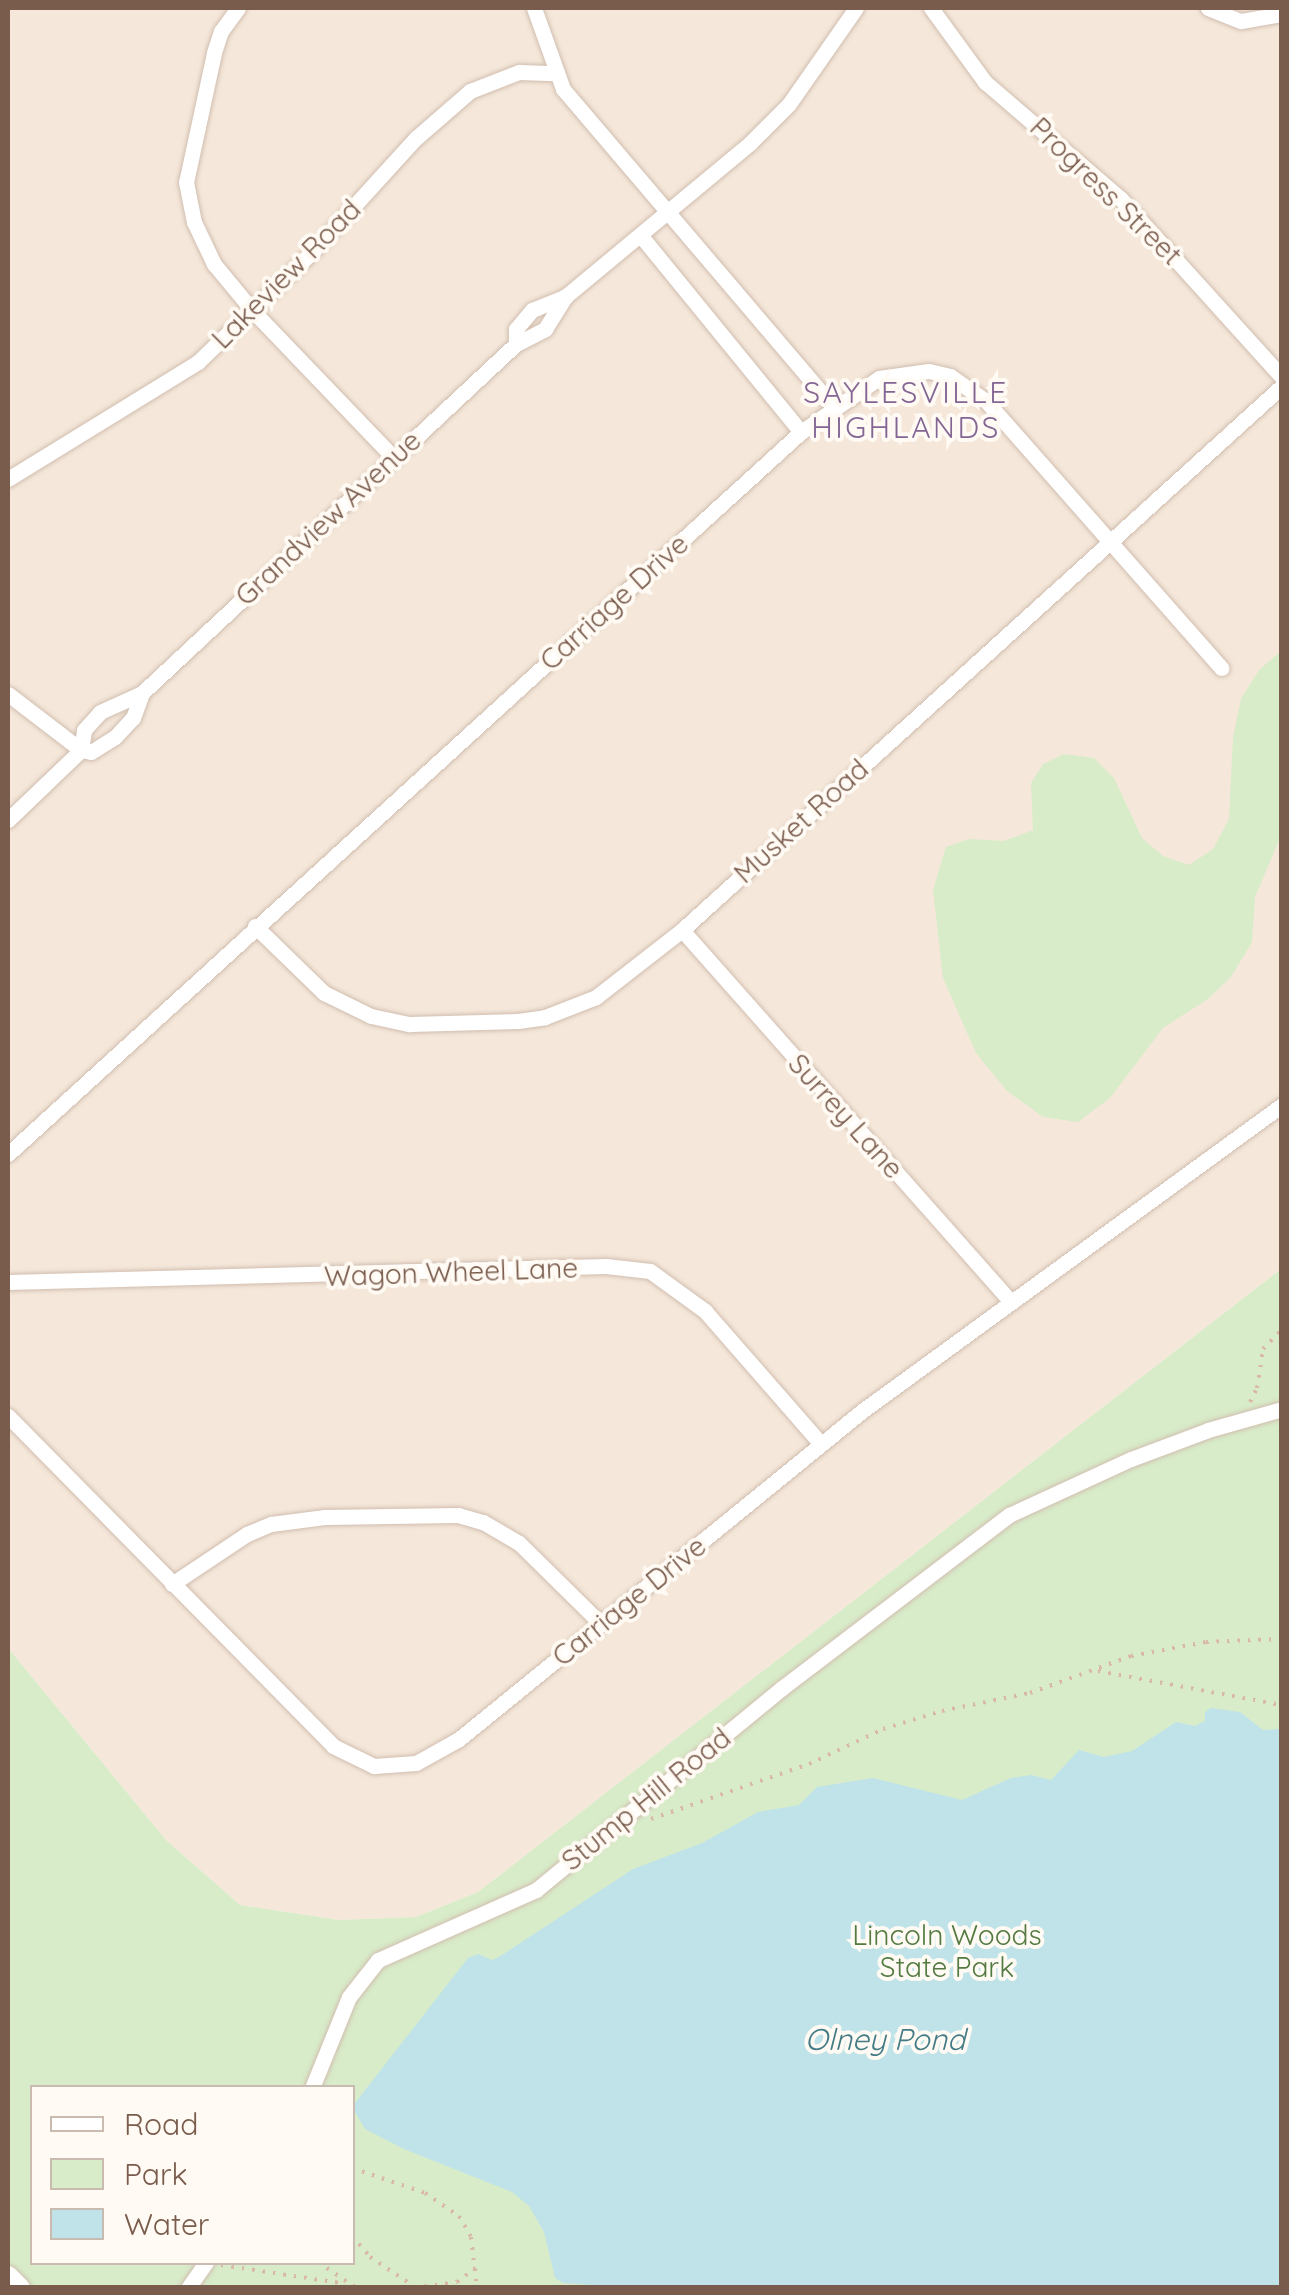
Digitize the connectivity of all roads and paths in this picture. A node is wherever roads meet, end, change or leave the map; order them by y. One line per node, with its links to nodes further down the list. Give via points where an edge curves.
1 (238, 8): 10 (street, via 214,53 186,182 203,245)
2 (534, 8): 7 (street)
3 (856, 8): 8 (street, Grandview Avenue, via 789,104)
4 (931, 8): 11 (street, Progress Street, via 985,82 1121,199)
5 (1208, 8): 6 (street, via 1241,21)
6 (1281, 16)
7 (554, 73): 8 (street); 10 (street, Lakeview Road, via 492,79 447,108)
8 (668, 213): 9 (street, Grandview Avenue); 13 (street)
9 (642, 236): 14 (street); 15 (street, Grandview Avenue, via 566,296 544,329 516,344)
10 (254, 311): 15 (street); 16 (street, Lakeview Road, via 174,380)
11 (1282, 377)
12 (1282, 386): 17 (street, Musket Road)
13 (834, 406): 14 (street, Carriage Drive); 17 (street, Carriage Drive, via 895,373 950,376 986,401)
14 (801, 432): 23 (street, Carriage Drive)
15 (392, 457): 19 (street, Grandview Avenue)
16 (8, 479)
17 (1108, 544): 18 (street, Carriage Drive); 24 (street, Musket Road)
18 (1221, 668)
19 (142, 693): 21 (street, Grandview Avenue, via 100,712 84,730); 21 (street, Grandview Avenue, via 133,718 115,737 91,752)
20 (8, 694): 21 (street)
21 (81, 750): 22 (street, Grandview Avenue)
22 (8, 820)
23 (255, 926): 24 (street, Musket Road, via 333,998 410,1024 545,1016 596,997); 26 (street, Carriage Drive)
24 (682, 930): 28 (street, Surrey Lane)
25 (1282, 1105): 28 (street, Carriage Drive)
26 (8, 1154)
27 (8, 1282): 33 (street, Wagon Wheel Lane, via 606,1266 650,1271 706,1311)
28 (1010, 1301): 33 (street, Carriage Drive)
29 (1282, 1329): 32 (path, via 1263,1348 1258,1388)
30 (1282, 1409): 32 (street, Stump Hill Road)
31 (8, 1416): 34 (street, Carriage Drive)
32 (1242, 1420): 40 (street, Stump Hill Road, via 1115,1466 1009,1515 782,1688 536,1890 378,1960 349,1997)
33 (821, 1444): 35 (street, Carriage Drive)
34 (172, 1584): 35 (street, via 272,1524 458,1515 519,1543); 35 (street, Carriage Drive, via 317,1732 374,1766 416,1763 436,1754)
35 (601, 1624)
36 (1282, 1640): 37 (path, via 1206,1642)
37 (1094, 1670): 38 (path); 39 (path, via 883,1729 809,1764)
38 (1282, 1705)
39 (644, 1821)
40 (313, 2085)
41 (355, 2169): 46 (path, via 425,2193 459,2216)
42 (355, 2240): 49 (path, via 370,2258)
43 (204, 2265): 51 (street)
44 (225, 2265): 48 (path)
45 (322, 2265): 48 (path)
46 (478, 2266): 49 (path, via 457,2282); 53 (path)
47 (8, 2276): 50 (street)
48 (346, 2284): 52 (path)
49 (415, 2287)
50 (20, 2288)
51 (188, 2288)
52 (356, 2288)
53 (477, 2288)

